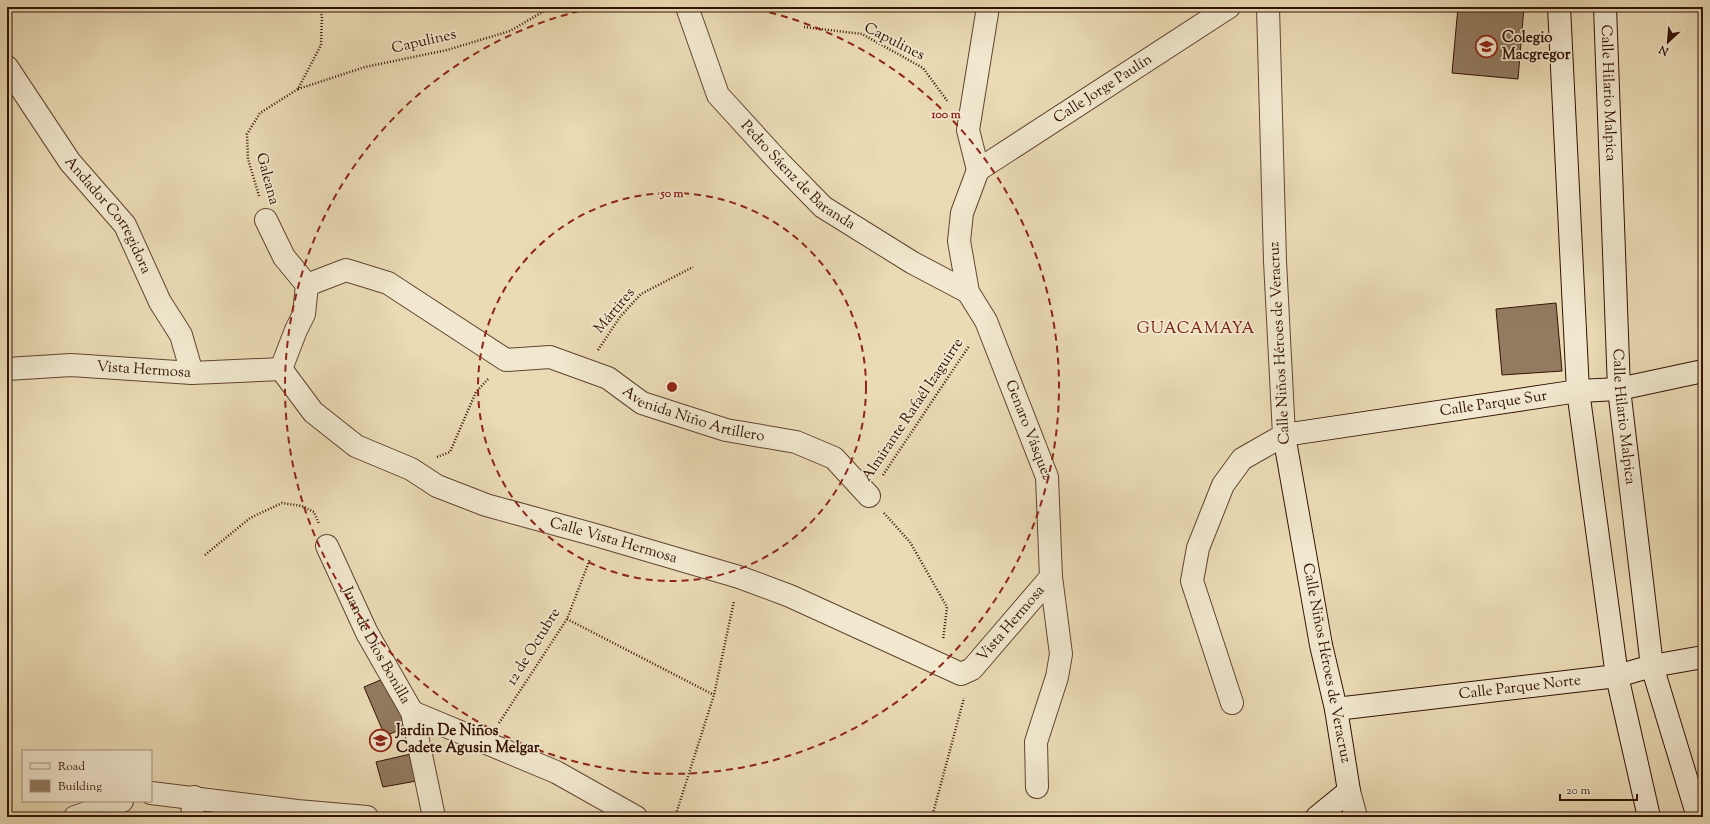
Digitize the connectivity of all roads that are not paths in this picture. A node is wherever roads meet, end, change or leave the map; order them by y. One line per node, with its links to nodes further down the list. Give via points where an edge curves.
1 (687, 7): 11 (street, Pedro Sáenz de Baranda, via 718,95 823,207 913,263)
2 (988, 7): 8 (street, via 968,130)
3 (1229, 7): 8 (street, Calle Jorge Paulín)
4 (1268, 7): 18 (street, Calle Niños Héroes de Veracruz, via 1275,253)
5 (1559, 7): 17 (street)
6 (1605, 7): 16 (street, Calle Hilario Malpica)
7 (7, 67): 15 (street, Andador Corregidora, via 70,162 125,225 160,302 181,335)
8 (978, 170): 11 (street, via 962,213 959,241)
9 (266, 220): 10 (street, via 284,257)
10 (307, 285): 13 (street, via 304,314); 19 (street, Avenida Niño Artillero, via 346,270 388,283 506,360 550,357 608,378 642,403 726,430 796,442 834,458)
11 (968, 292): 21 (street, Genaro Vásquez, via 986,321 1047,477)
12 (7, 369): 15 (street, Vista Hermosa, via 71,365)
13 (282, 369): 15 (street, Vista Hermosa); 24 (street, Calle Vista Hermosa, via 313,412 356,446 411,469 437,486 486,505 739,577 790,596)
14 (1703, 372): 16 (street, Calle Parque Sur)
15 (192, 373)
16 (1619, 389): 17 (street, Calle Parque Sur); 23 (street, Calle Hilario Malpica)
17 (1578, 391): 18 (street, Calle Parque Sur); 25 (street)
18 (1284, 435): 26 (street, via 1242,459 1223,485 1198,548 1192,581); 27 (street, Calle Niños Héroes de Veracruz, via 1321,644)
19 (869, 496)
20 (326, 546): 28 (street, Juan de Dios Bonilla, via 367,633)
21 (1051, 577): 24 (street, Vista Hermosa); 29 (street, Genaro Vásquez, via 1061,654 1057,677 1036,742)
22 (1703, 657): 23 (street, Calle Parque Norte)
23 (1652, 666): 25 (street, Calle Parque Norte); 42 (street, Calle Hilario Malpica)
24 (966, 672)
25 (1617, 676): 27 (street, Calle Parque Norte); 41 (street)
26 (1232, 703)
27 (1336, 709): 30 (street, Calle Niños Héroes de Veracruz)
28 (412, 712): 37 (street, Juan de Dios Bonilla); 38 (street, via 556,772)
29 (1037, 787)
30 (1350, 791): 39 (street); 40 (street, Calle Niños Héroes de Veracruz)
31 (152, 793): 33 (street)
32 (119, 802): 35 (street)
33 (193, 807): 34 (street)
34 (296, 814): 36 (street)
35 (75, 817)
36 (367, 817)
37 (434, 817)
38 (636, 817)
39 (1317, 817)
40 (1356, 817)
41 (1650, 817)
42 (1698, 817)

